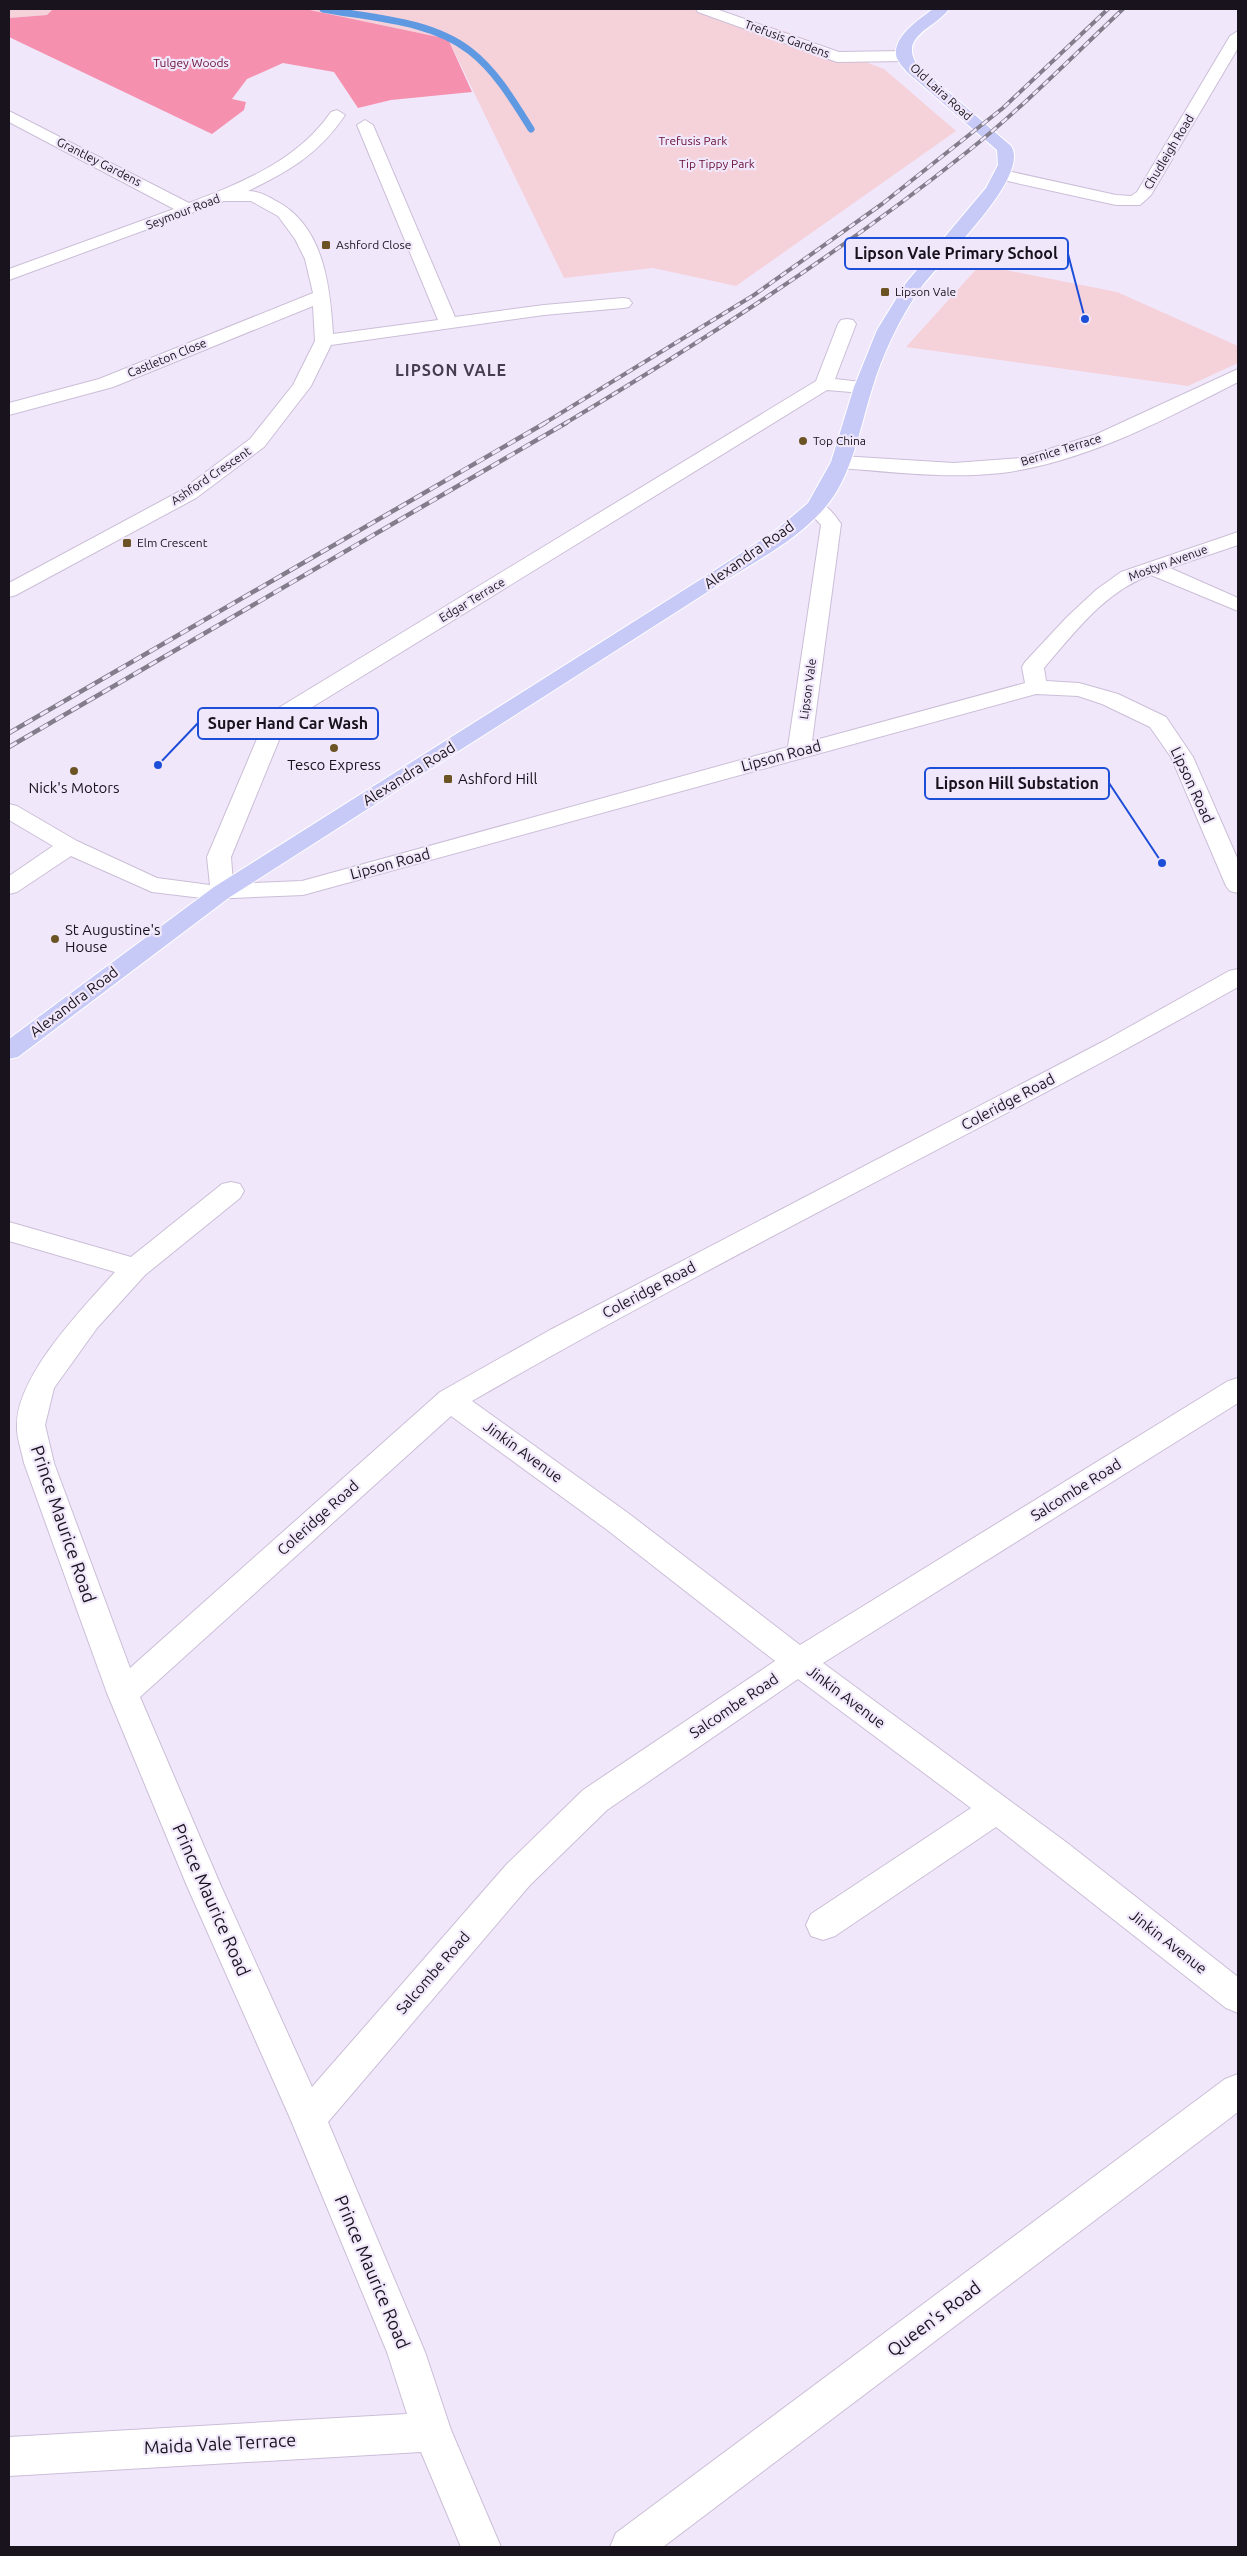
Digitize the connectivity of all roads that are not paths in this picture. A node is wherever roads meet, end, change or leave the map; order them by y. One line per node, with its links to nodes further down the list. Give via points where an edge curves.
1 (703, 9): 4 (street, Trefusis Gardens, via 836,57)
2 (942, 9): 4 (main road, Old Laira Road, via 904,46)
3 (1238, 36): 8 (street, Chudleigh Road, via 1143,195 1134,201 1116,200)
4 (904, 56): 8 (main road, Old Laira Road, via 912,69 1005,149)
5 (9, 116): 10 (street, Grantley Gardens)
6 (337, 116): 9 (street, Seymour Road, via 329,130 307,148 273,172)
7 (365, 125): 14 (street)
8 (1003, 175): 19 (main road, via 912,287 886,330)
9 (224, 196): 10 (street, Seymour Road); 12 (street, Ashford Crescent, via 254,196 284,212 314,259)
10 (188, 209): 11 (street, Seymour Road)
11 (9, 275)
12 (322, 296): 16 (street, Ashford Crescent); 22 (street, Castleton Close, via 106,383)
13 (623, 303): 14 (street)
14 (448, 322): 16 (street)
15 (848, 324): 18 (street)
16 (324, 341): 27 (street, Ashford Crescent, via 302,386 257,443 189,494)
17 (1238, 375): 20 (street, Bernice Terrace)
18 (824, 384): 19 (street); 35 (street, Edgar Terrace, via 288,712 268,739 220,858)
19 (863, 386): 23 (main road)
20 (1217, 386): 21 (street); 23 (street, Bernice Terrace, via 1102,439 1019,464 920,468)
21 (1238, 399)
22 (9, 409)
23 (841, 462): 24 (main road)
24 (815, 507): 30 (street, Lipson Vale, via 830,524); 35 (main road, Alexandra Road, via 782,535 713,580)
25 (1238, 538): 26 (street, Mostyn Avenue)
26 (1152, 568): 28 (street); 29 (street, Mostyn Avenue, via 1128,576 1074,621 1033,667)
27 (10, 589)
28 (1238, 605)
29 (1036, 687): 30 (street, Lipson Road); 33 (street, Lipson Road, via 1079,690 1110,699 1158,722 1182,756)
30 (799, 751): 35 (street, Lipson Road, via 303,888)
31 (9, 811): 32 (street)
32 (70, 846): 34 (street); 35 (street, via 152,885)
33 (1238, 886)
34 (9, 887)
35 (222, 892): 37 (main road, Alexandra Road)
36 (1238, 977): 42 (street, Coleridge Road, via 1113,1047 560,1337)
37 (9, 1051)
38 (231, 1191): 40 (street, Prince Maurice Road)
39 (9, 1231): 40 (street)
40 (135, 1268): 44 (street, Prince Maurice Road, via 87,1321 40,1386 31,1425 39,1463)
41 (1238, 1389): 43 (street, Salcombe Road)
42 (450, 1400): 43 (street, Jinkin Avenue, via 617,1521); 44 (street, Coleridge Road)
43 (799, 1662): 45 (street, Jinkin Avenue); 49 (street, Salcombe Road, via 595,1800 518,1875)
44 (123, 1693): 49 (street, Prince Maurice Road, via 204,1886)
45 (996, 1809): 46 (street); 47 (street, Jinkin Avenue)
46 (823, 1925)
47 (1238, 1997)
48 (1238, 2091): 53 (street, Queen's Road)
49 (308, 2118): 50 (street, Prince Maurice Road, via 406,2352)
50 (432, 2432): 51 (street, Maida Vale Terrace); 52 (street, Prince Maurice Road)
51 (9, 2456)
52 (481, 2547)
53 (630, 2547)

